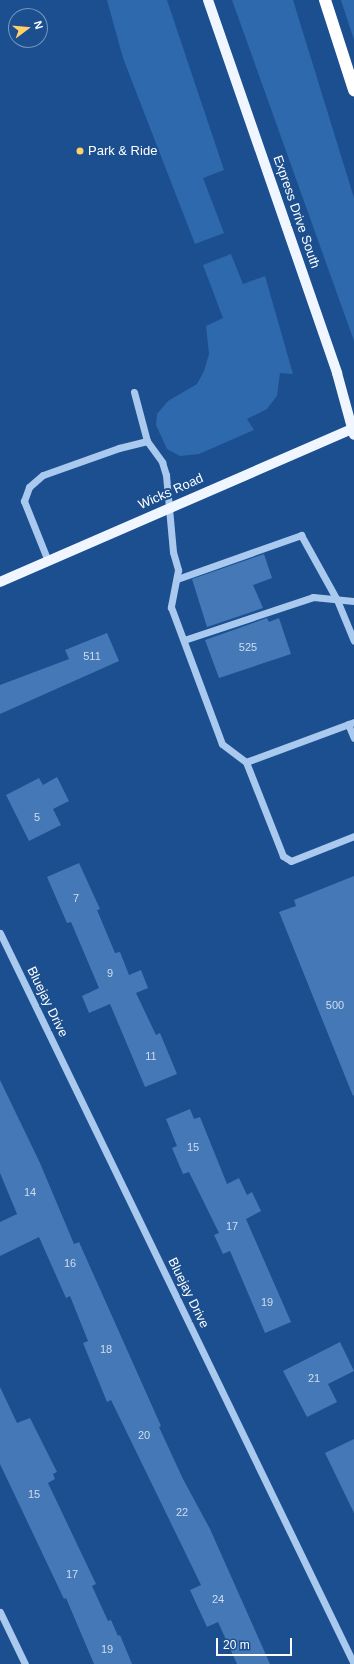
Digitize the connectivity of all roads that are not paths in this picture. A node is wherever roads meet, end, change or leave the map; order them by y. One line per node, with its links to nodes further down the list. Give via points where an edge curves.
1 (208, 0): 5 (main road, Express Drive South, via 337,373)
2 (325, 0): 3 (highway)
3 (354, 90)
4 (134, 392): 6 (street)
5 (353, 431): 7 (main road, Wicks Road)
6 (147, 441): 7 (street, via 162,462); 8 (street, via 119,448 43,475 29,487 24,501)
7 (171, 506): 8 (main road, Wicks Road); 9 (street)
8 (48, 561): 10 (main road, Wicks Road)
9 (177, 579): 11 (street, via 301,535); 13 (street, via 171,607)
10 (0, 582)
11 (338, 600): 12 (street); 13 (street, via 314,597); 14 (street)
12 (354, 601)
13 (184, 640): 17 (street, via 222,744)
14 (354, 641)
15 (351, 723): 16 (street); 17 (street)
16 (354, 738)
17 (246, 762): 18 (street, via 283,856 291,861)
18 (354, 836)
19 (0, 933): 22 (street, Bluejay Drive)
20 (0, 1612): 21 (street)
21 (25, 1664)
22 (354, 1664)

